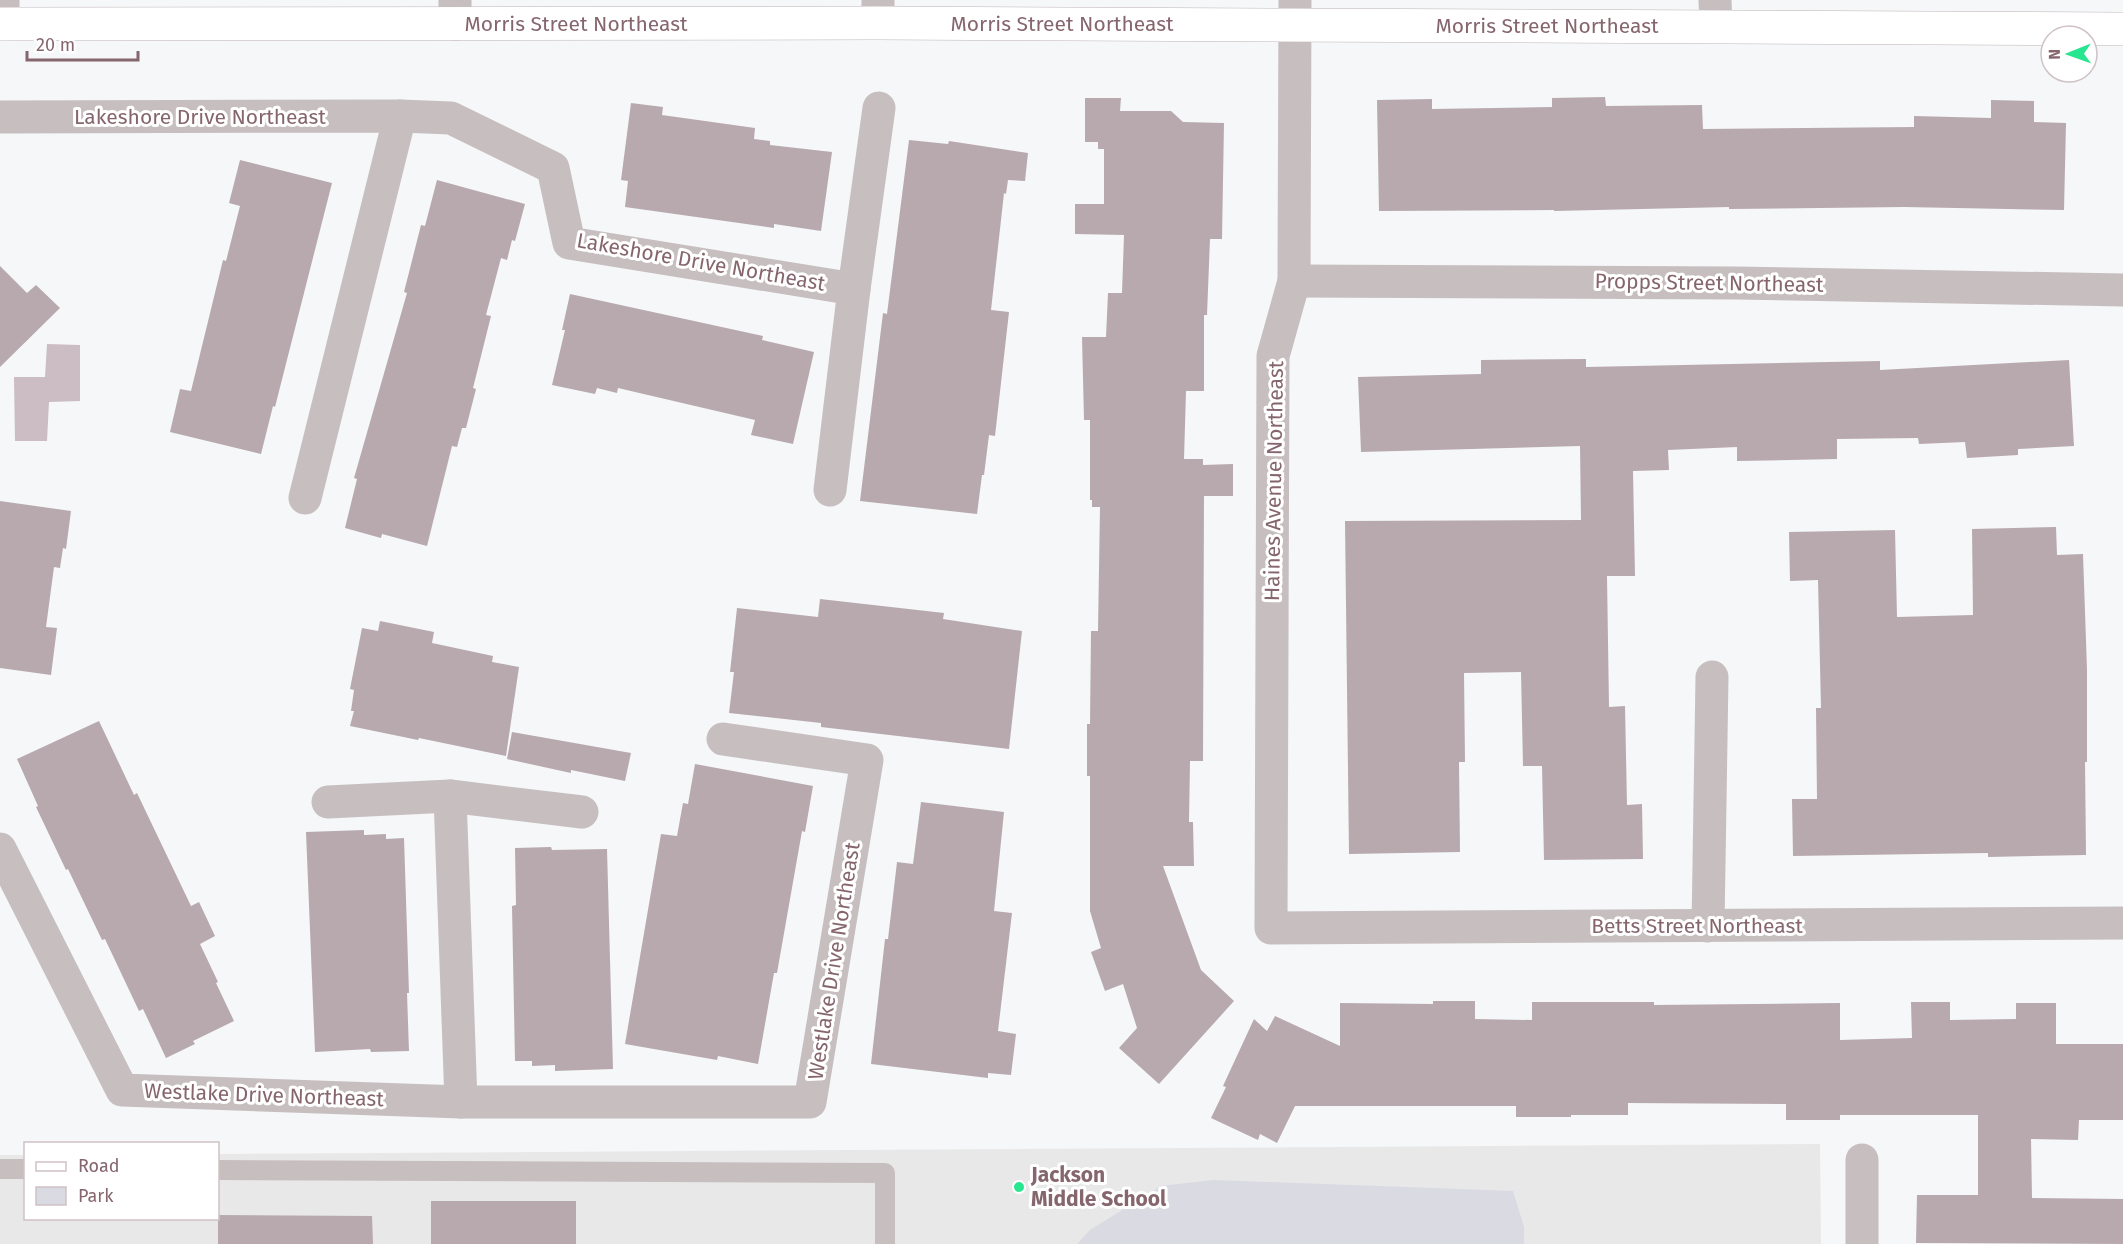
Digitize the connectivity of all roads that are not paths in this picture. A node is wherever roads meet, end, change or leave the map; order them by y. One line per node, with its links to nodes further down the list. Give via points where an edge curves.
1 (878, 11): 2 (street, Morris Street Northeast); 3 (street, Morris Street Northeast)
2 (455, 12): 5 (street, Morris Street Northeast)
3 (1295, 13): 4 (street, Morris Street Northeast); 10 (street, Haines Avenue Northeast)
4 (1716, 13): 6 (street, Morris Street Northeast)
5 (2, 16)
6 (2123, 28)
7 (879, 108): 11 (street, Lakeshore Drive Northeast)
8 (400, 116): 9 (street, Lakeshore Drive Northeast); 11 (street, Lakeshore Drive Northeast, via 451,118 553,168 569,243); 14 (street)
9 (0, 117)
10 (1294, 281): 12 (street, Propps Street Northeast); 23 (street, Haines Avenue Northeast, via 1273,356)
11 (854, 289): 13 (street, Lakeshore Drive Northeast)
12 (2123, 290)
13 (830, 489)
14 (305, 498)
15 (1712, 677): 22 (street)
16 (723, 739): 24 (street, Westlake Drive Northeast, via 867,760 810,1102)
17 (450, 796): 18 (street); 19 (street); 24 (street)
18 (328, 802)
19 (582, 812)
20 (3, 863): 24 (street, Westlake Drive Northeast, via 122,1090)
21 (2123, 923): 22 (street, Betts Street Northeast)
22 (1708, 926): 23 (street, Betts Street Northeast)
23 (1270, 928)
24 (461, 1102)
25 (1862, 1160): 30 (street)
26 (0, 1169): 27 (lane)
27 (24, 1169)
28 (219, 1170): 29 (lane, via 885,1173)
29 (885, 1244)
30 (1862, 1244)

